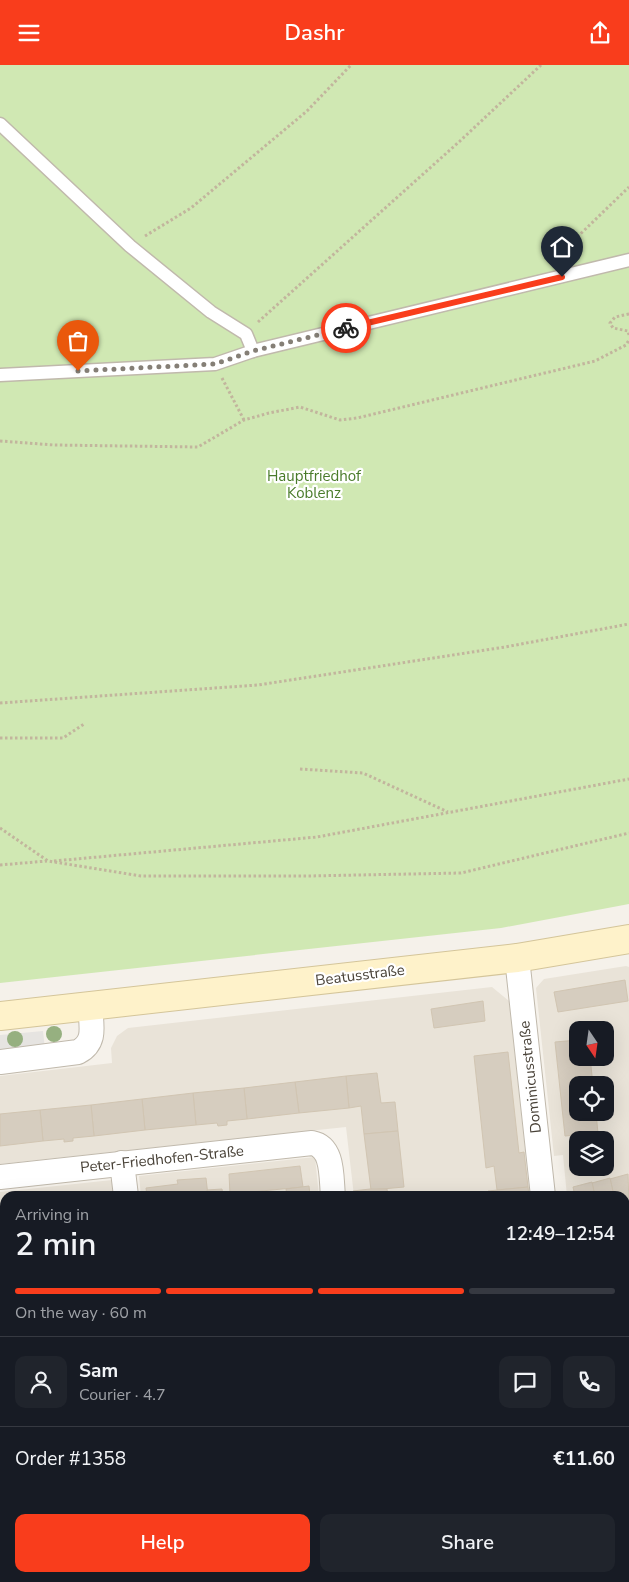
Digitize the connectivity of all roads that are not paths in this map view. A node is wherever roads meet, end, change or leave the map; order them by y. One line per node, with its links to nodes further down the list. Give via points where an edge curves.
1 (0, 124): 3 (lane)
2 (0, 139): 3 (lane)
3 (20, 144): 5 (lane, via 130,246 210,312 246,335)
4 (629, 261): 5 (lane)
5 (253, 351): 6 (lane, via 215,364)
6 (0, 375)
7 (629, 939): 8 (street, Beatusstraße)
8 (517, 957): 9 (street, Beatusstraße); 16 (street, Dominicusstraße)
9 (90, 1006): 10 (street, Beatusstraße); 11 (street, via 92,1039 85,1049)
10 (0, 1016)
11 (0, 1061)
12 (122, 1163): 13 (street, Peter-Friedhofen-Straße); 14 (street); 15 (street, Peter-Friedhofen-Straße, via 312,1143 324,1148 328,1156)
13 (0, 1177)
14 (125, 1191)
15 (332, 1191)
16 (542, 1191)

